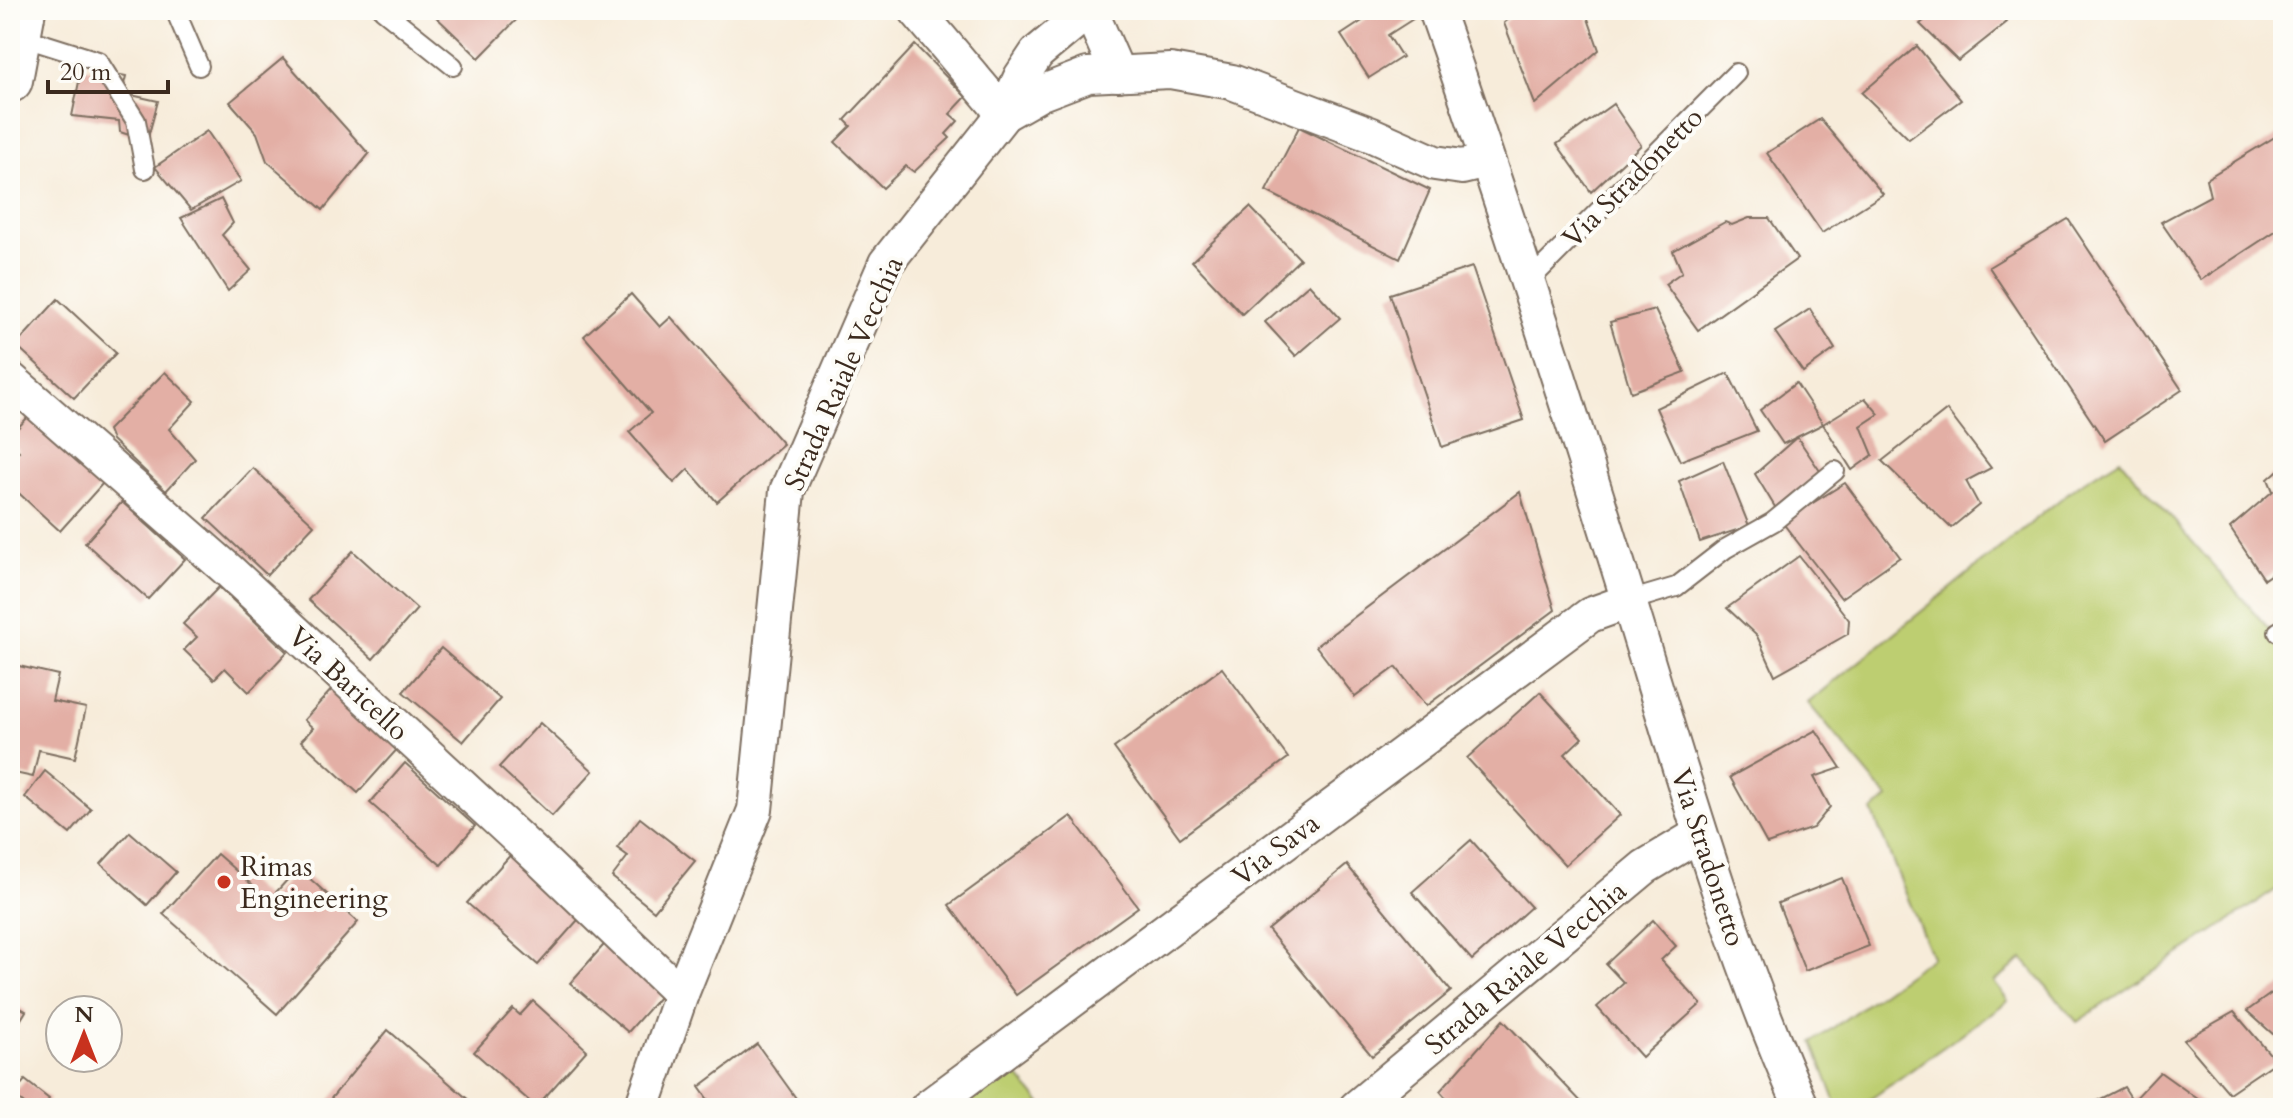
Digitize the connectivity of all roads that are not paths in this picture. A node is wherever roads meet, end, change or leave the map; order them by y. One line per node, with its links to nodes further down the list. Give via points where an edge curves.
1 (175, 10): 7 (lane)
2 (383, 10): 8 (lane)
3 (916, 10): 12 (street)
4 (1089, 10): 10 (street); 12 (street, via 1037,53)
5 (1436, 10): 13 (street, Via Stradonetto)
6 (21, 23): 11 (street); 14 (lane, via 98,61 136,121)
7 (199, 66)
8 (453, 66)
9 (1736, 73): 15 (lane, Via Stradonetto)
10 (1118, 74): 12 (street, Strada Raiale Vecchia, via 1088,75); 13 (street, Strada Raiale Vecchia, via 1170,71 1232,82 1435,163 1462,167)
11 (10, 80)
12 (1004, 114): 20 (street, Strada Raiale Vecchia, via 886,263 787,491 755,810)
13 (1487, 161): 15 (street, Via Stradonetto)
14 (145, 169)
15 (1529, 281): 18 (street, Via Stradonetto)
16 (10, 379): 20 (street, Via Baricello, via 238,580)
17 (1835, 471): 18 (lane, via 1773,522 1725,549 1676,587)
18 (1629, 601): 19 (street, Via Stradonetto); 22 (street, Via Sava, via 1590,615)
19 (1700, 834): 23 (street, Strada Raiale Vecchia, via 1645,867); 24 (street, Via Stradonetto, via 1765,1025)
20 (681, 994): 21 (street, Strada Raiale Vecchia)
21 (642, 1108)
22 (927, 1108)
23 (1356, 1108)
24 (1802, 1108)

